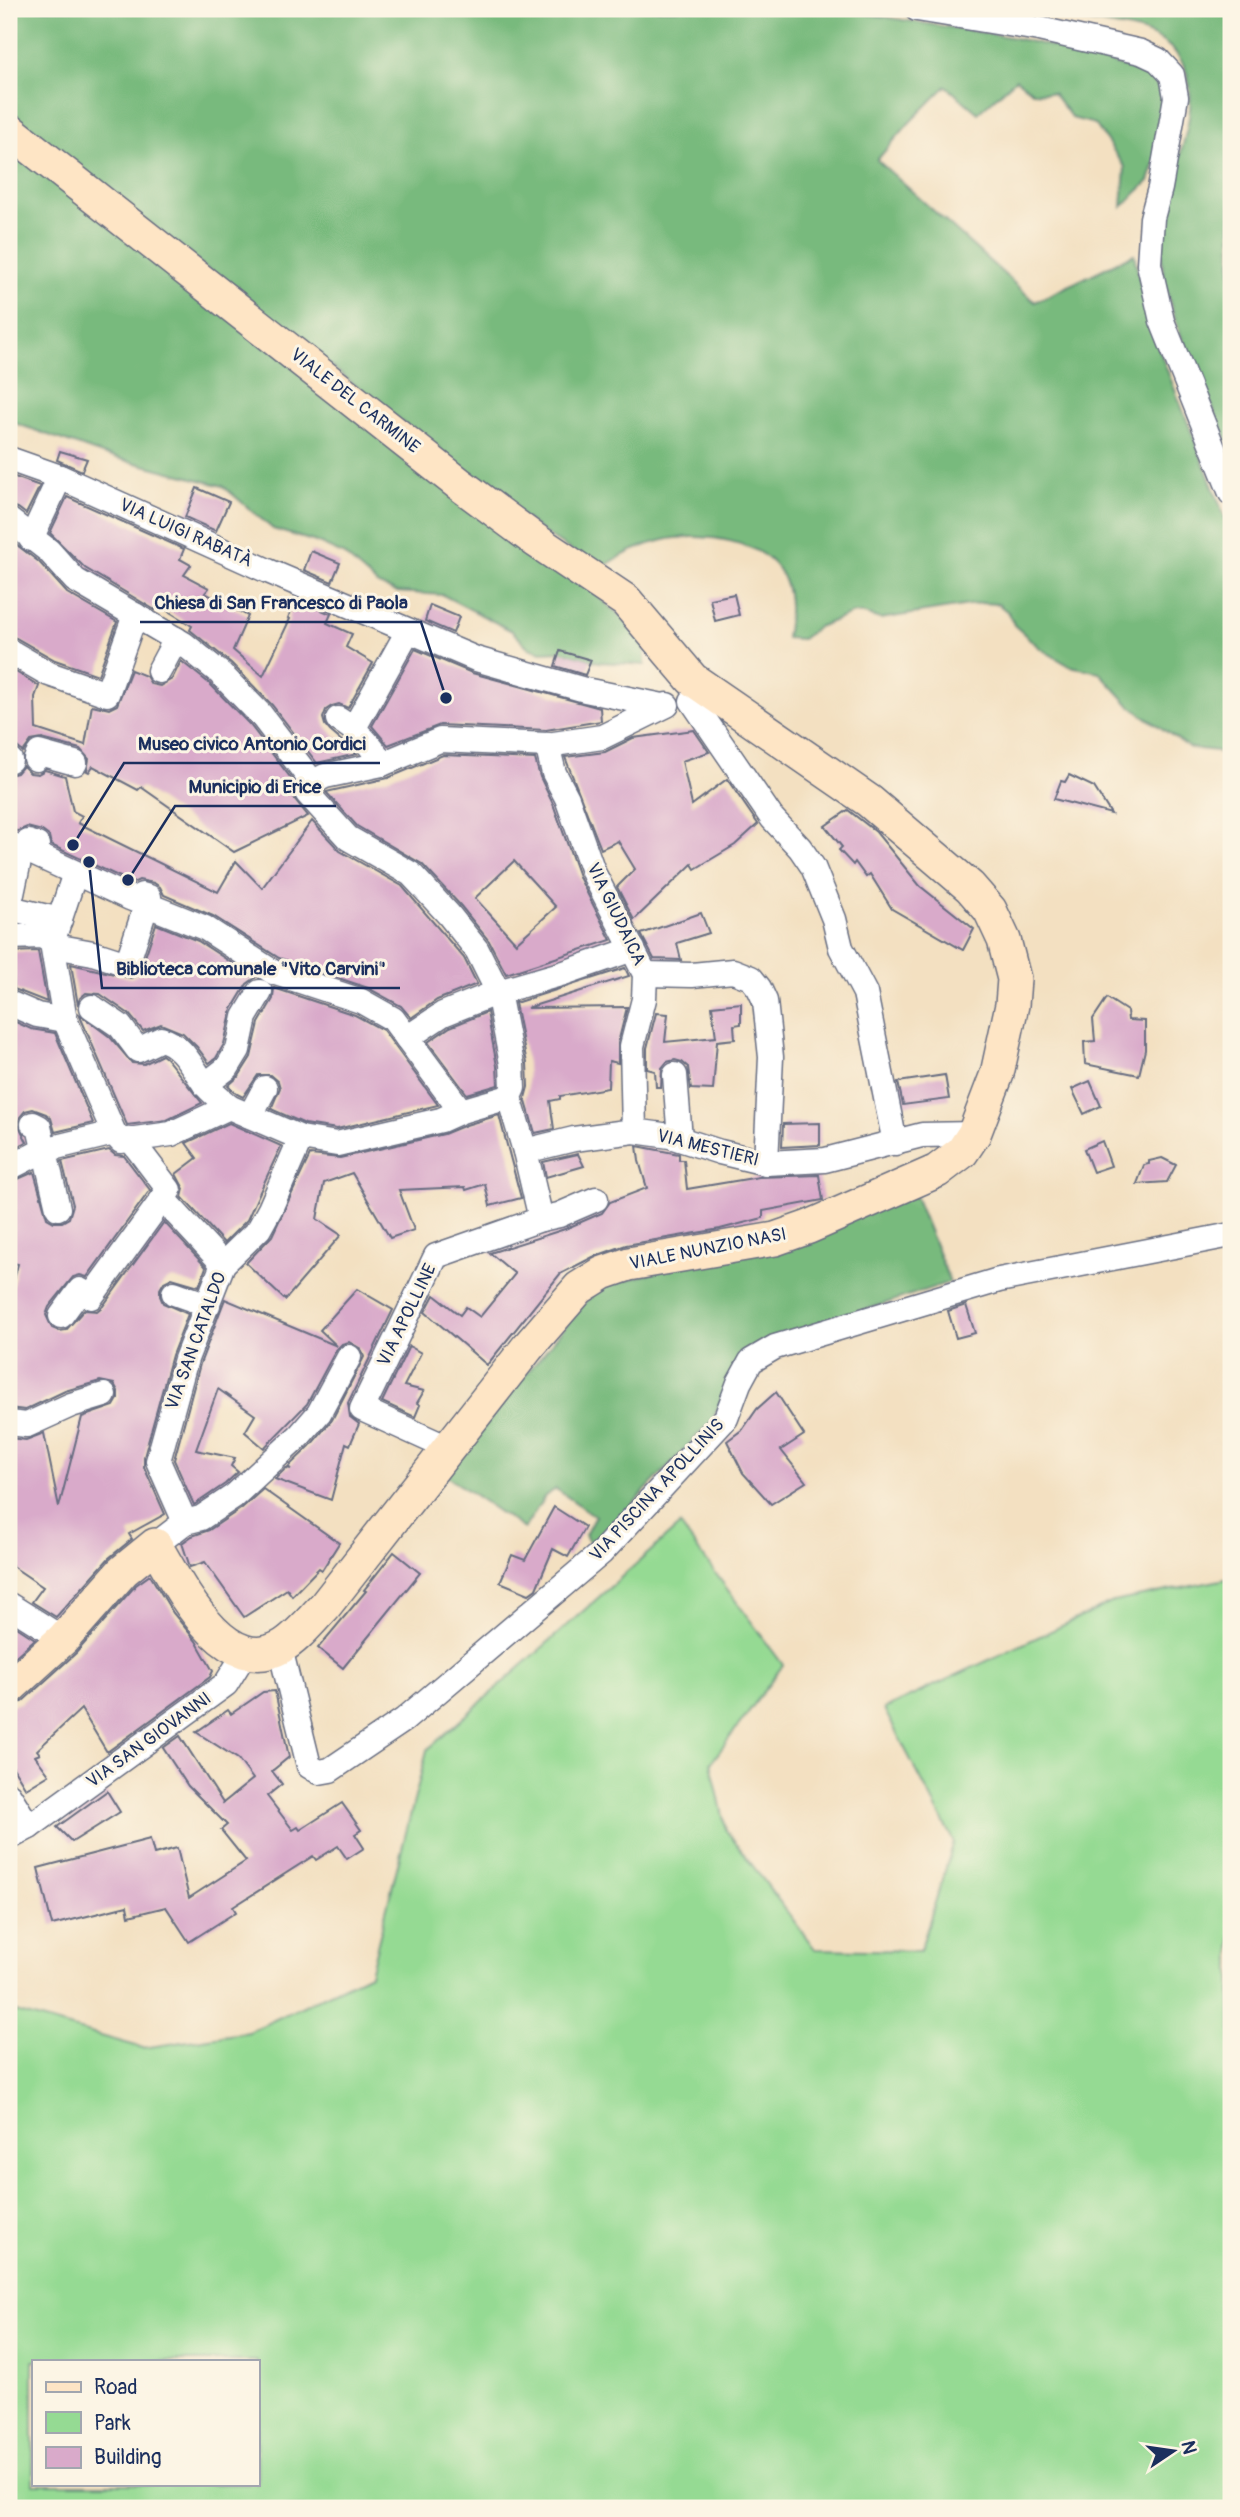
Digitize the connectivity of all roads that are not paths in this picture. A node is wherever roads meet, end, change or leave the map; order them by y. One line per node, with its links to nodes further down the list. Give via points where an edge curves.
1 (917, 9): 5 (street, via 1141,52 1158,60 1172,75 1176,97 1152,218 1149,264 1162,321)
2 (9, 130): 13 (street, VIALE DEL CARMINE, via 458,483 626,601)
3 (9, 459): 4 (street, VIA LUIGI RABATÀ)
4 (60, 478): 7 (street); 9 (street, VIA LUIGI RABATÀ)
5 (1231, 493)
6 (9, 520): 7 (street)
7 (31, 539): 8 (street, via 75,580)
8 (135, 615): 10 (street); 11 (street, via 107,694 50,674)
9 (408, 631): 14 (street, VIA LUIGI RABATÀ, via 477,659 585,690); 18 (street, via 346,724 373,748)
10 (176, 639): 12 (street); 19 (street, via 220,673 261,715)
11 (9, 651)
12 (159, 671)
13 (699, 692): 14 (street); 43 (street, VIALE NUNZIO NASI, via 869,801 970,887 990,910 1014,979 997,1074); 47 (street, via 712,729 772,818 813,867 841,948 865,993)
14 (663, 706): 15 (street, via 602,737)
15 (547, 745): 18 (street, via 440,740); 27 (street, VIA GIUDAICA, via 594,874)
16 (37, 756): 17 (street)
17 (75, 764)
18 (383, 764): 19 (street, via 325,776)
19 (309, 784): 30 (street, via 307,793 348,838 411,874 449,915 477,950)
20 (17, 846): 21 (street); 22 (street, via 20,856); 23 (street, via 28,842 43,847 95,876 149,897)
21 (75, 873): 23 (street); 25 (street)
22 (9, 894)
23 (147, 905): 25 (street, via 127,964 60,947); 29 (street, via 205,928)
24 (9, 908): 25 (street)
25 (56, 931): 26 (street); 33 (street)
26 (9, 937)
27 (633, 949): 28 (street, VIA GIUDAICA); 30 (street)
28 (645, 974): 42 (street, VIA GIUDAICA, via 632,1046); 50 (street, via 733,971 751,978 759,988 765,1001 771,1057)
29 (268, 981): 34 (street, via 361,1001 393,1019); 36 (street, via 245,1017 238,1050 227,1068)
30 (498, 992): 34 (street, via 443,1014); 38 (street, via 512,1064)
31 (9, 1003): 33 (street)
32 (92, 1007): 36 (street, via 120,1026 138,1050 161,1039 170,1041)
33 (65, 1020): 44 (street)
34 (407, 1038): 40 (street)
35 (675, 1075): 46 (street)
36 (205, 1085): 39 (street)
37 (265, 1088): 39 (street)
38 (509, 1097): 40 (street); 49 (street)
39 (240, 1111): 44 (street, via 171,1134); 45 (street)
40 (461, 1111): 45 (street, via 441,1120 337,1144)
41 (33, 1124): 48 (street, via 39,1127)
42 (634, 1131): 46 (street, VIA MESTIERI); 49 (street, VIA MESTIERI)
43 (974, 1134): 47 (street, VIA MESTIERI, via 922,1135); 64 (street, VIALE NUNZIO NASI, via 962,1152 937,1171 809,1227 775,1239 629,1264 603,1273 579,1288)
44 (120, 1136): 48 (street); 52 (street, via 169,1190)
45 (301, 1138): 57 (street, VIA SAN CATALDO, via 259,1229)
46 (680, 1139): 50 (street, VIA MESTIERI)
47 (895, 1143): 50 (street, VIA MESTIERI, via 825,1160)
48 (44, 1150): 51 (street); 54 (street)
49 (525, 1151): 55 (street)
50 (766, 1163)
51 (9, 1168)
52 (164, 1197): 57 (street); 60 (street, via 91,1297 80,1290)
53 (596, 1199): 55 (street)
54 (58, 1208)
55 (541, 1219): 64 (street, VIA APOLLINE, via 436,1256 362,1409)
56 (1231, 1235): 69 (street, VIA PISCINA APOLLINIS, via 999,1279 775,1347 751,1361 726,1418 601,1553 404,1720 330,1770 318,1772 309,1766)
57 (223, 1264): 59 (street, VIA SAN CATALDO)
58 (174, 1293): 59 (street)
59 (208, 1305): 65 (street, VIA SAN CATALDO, via 186,1359 158,1461)
60 (61, 1316)
61 (349, 1357): 65 (street, via 319,1413 299,1436 234,1496 201,1518)
62 (104, 1395): 63 (street, via 27,1425)
63 (9, 1423)
64 (449, 1448): 69 (street, VIALE NUNZIO NASI, via 324,1607)
65 (185, 1522): 66 (street)
66 (155, 1545): 68 (street, via 123,1571); 70 (street, via 199,1617)
67 (9, 1605): 68 (street)
68 (63, 1639): 71 (street)
69 (279, 1648): 70 (street)
70 (245, 1653): 73 (street, VIA SAN GIOVANNI, via 226,1684)
71 (9, 1688)
72 (9, 1795): 73 (street)
73 (27, 1827)

